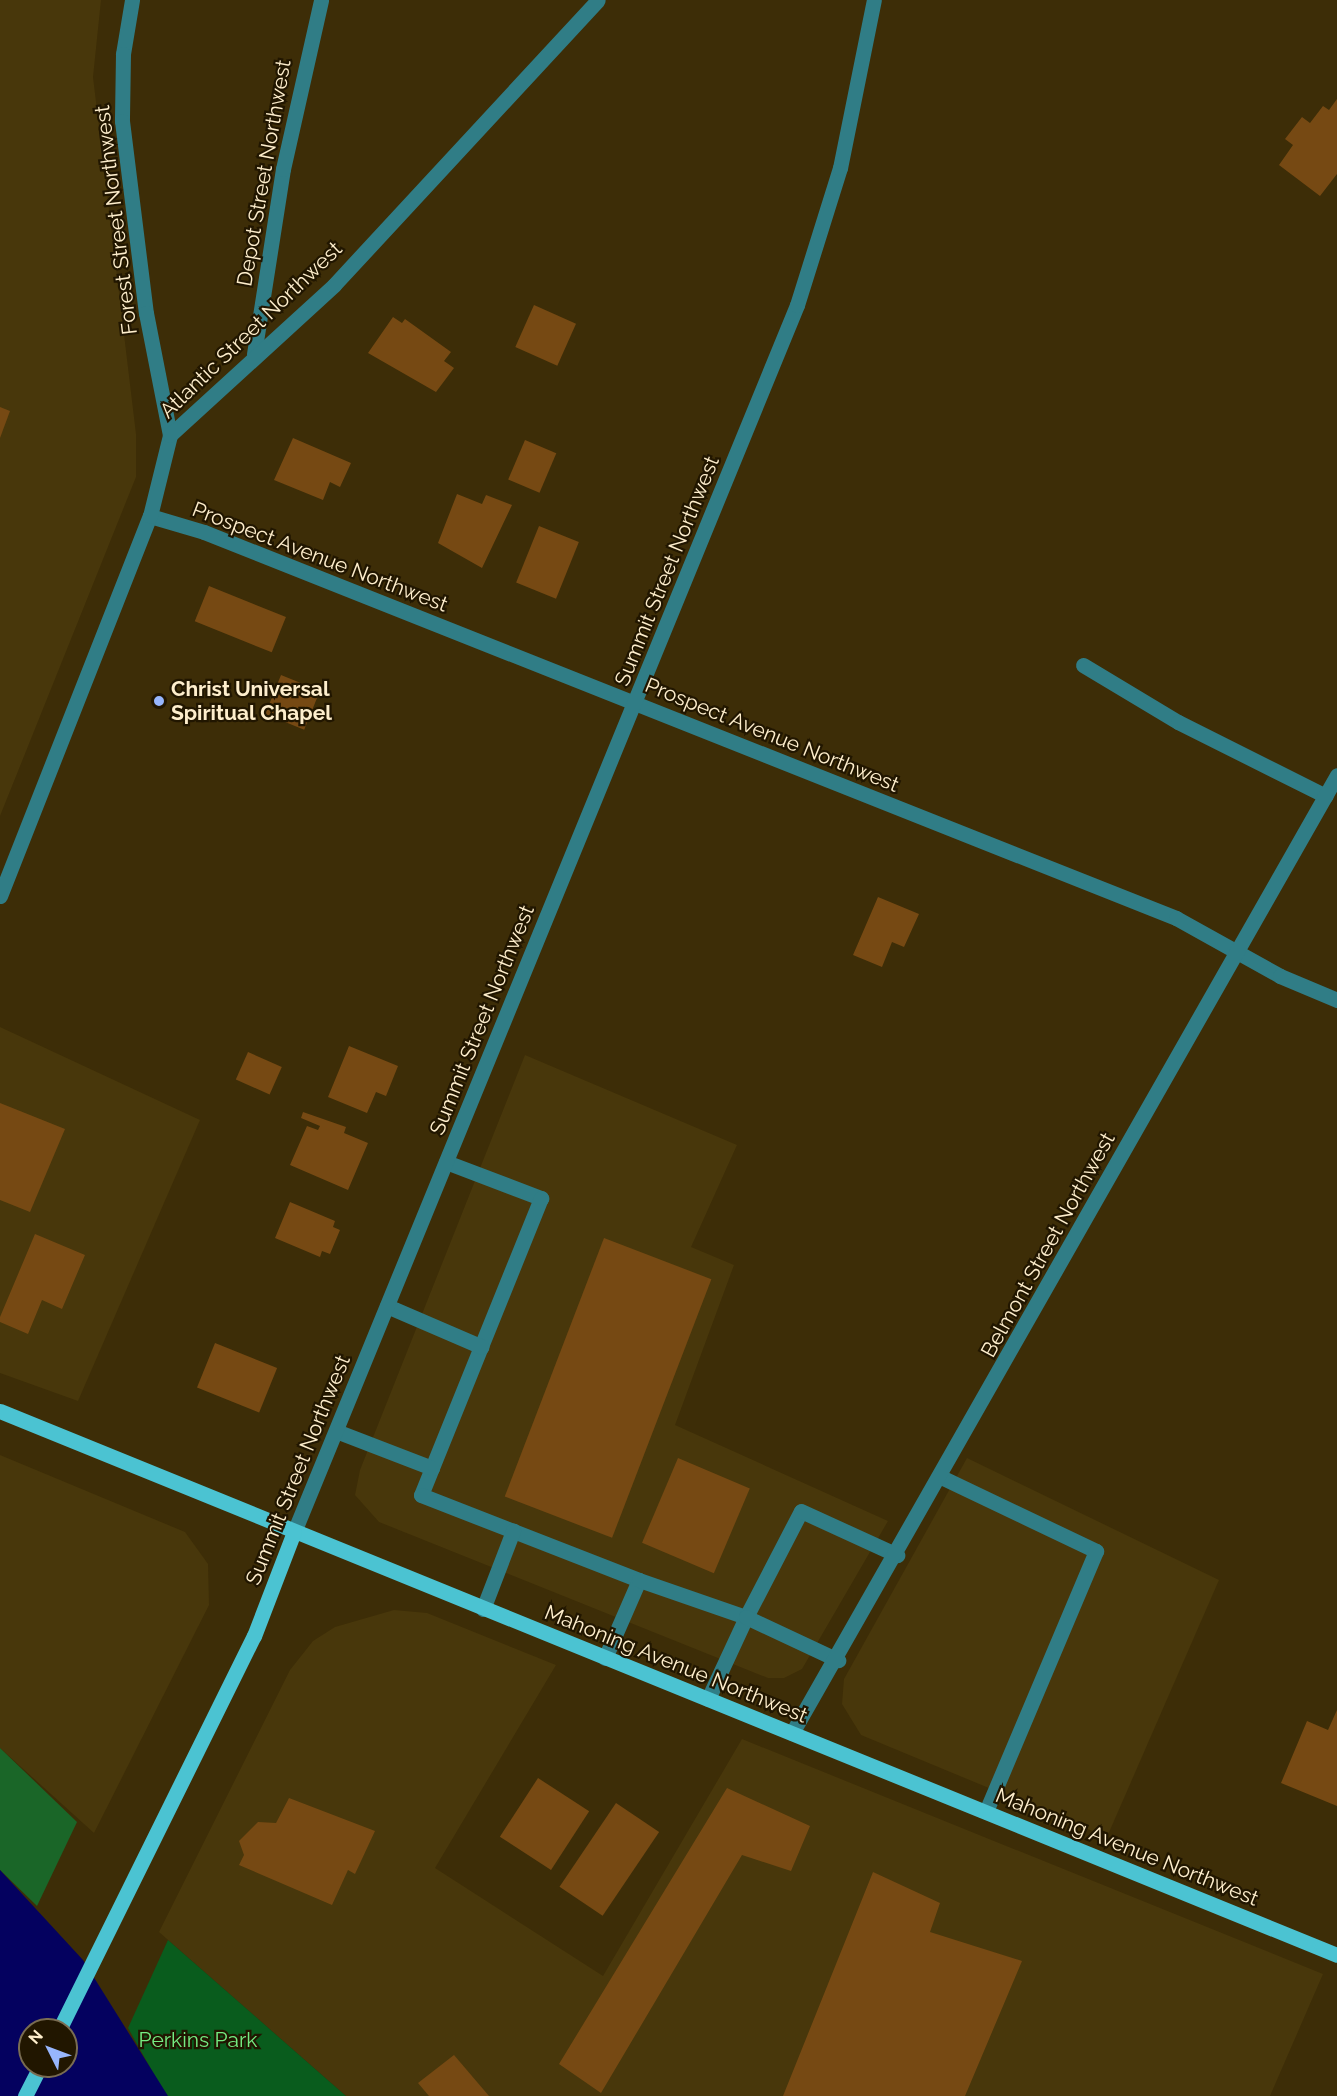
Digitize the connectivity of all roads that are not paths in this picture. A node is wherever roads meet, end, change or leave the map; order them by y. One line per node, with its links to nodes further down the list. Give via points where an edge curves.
1 (132, 0): 6 (street, Forest Street Northwest, via 123,54 122,121 146,313)
2 (321, 0): 5 (street, Depot Street Northwest, via 283,169)
3 (598, 0): 5 (street, Atlantic Street Northwest, via 333,285)
4 (874, 0): 9 (street, Summit Street Northwest, via 840,168 811,266)
5 (254, 354): 6 (street, Atlantic Street Northwest)
6 (170, 435): 7 (street, Atlantic Street Northwest)
7 (150, 516): 9 (street, Prospect Avenue Northwest, via 204,532); 12 (street, Atlantic Street Northwest)
8 (1083, 665): 11 (street, via 1178,722)
9 (635, 704): 13 (street, Prospect Avenue Northwest, via 1176,918); 15 (street, Summit Street Northwest)
10 (1337, 775): 11 (street, Belmont Street Northwest)
11 (1326, 796): 13 (street, Belmont Street Northwest)
12 (0, 896)
13 (1237, 952): 14 (street, Prospect Avenue Northwest); 21 (street, Belmont Street Northwest)
14 (1337, 1000)
15 (446, 1162): 16 (street, Summit Street Northwest); 17 (street, via 541,1198)
16 (387, 1306): 17 (street); 19 (street, Summit Street Northwest)
17 (482, 1347): 20 (street)
18 (0, 1411): 23 (main road, Mahoning Avenue Northwest)
19 (336, 1431): 20 (street); 23 (street, Summit Street Northwest)
20 (432, 1468): 22 (street, via 421,1495)
21 (941, 1477): 24 (street, Belmont Street Northwest); 32 (street, via 1096,1551)
22 (513, 1531): 25 (street); 26 (street)
23 (294, 1532): 26 (main road, Mahoning Avenue Northwest); 34 (main road, Summit Street Northwest, via 254,1636)
24 (897, 1555): 27 (street, via 801,1511); 29 (street, Belmont Street Northwest)
25 (639, 1580): 27 (street); 28 (street)
26 (483, 1609): 28 (main road, Mahoning Avenue Northwest)
27 (746, 1617): 29 (street); 30 (street)
28 (605, 1658): 30 (main road, Mahoning Avenue Northwest)
29 (838, 1660): 31 (street, Belmont Street Northwest)
30 (708, 1699): 31 (main road, Mahoning Avenue Northwest)
31 (792, 1732): 32 (main road, Mahoning Avenue Northwest)
32 (986, 1812): 33 (main road, Mahoning Avenue Northwest)
33 (1337, 1955)
34 (65, 2018)
35 (34, 2078): 36 (main road)
36 (25, 2096)

